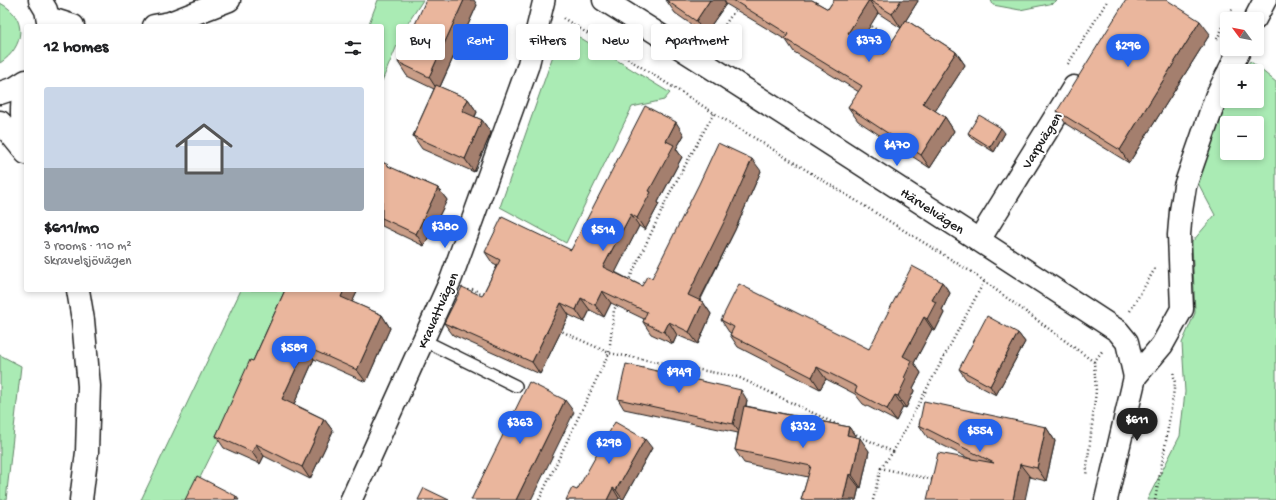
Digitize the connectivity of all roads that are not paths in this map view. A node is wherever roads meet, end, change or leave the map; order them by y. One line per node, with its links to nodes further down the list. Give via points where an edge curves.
1 (229, 0): 8 (street)
2 (604, 0): 17 (street, Härvelvägen)
3 (1265, 0): 5 (street)
4 (543, 2): 19 (street, Kravattvägen, via 528,66 452,279)
5 (1259, 12)
6 (46, 15): 7 (street)
7 (68, 24)
8 (165, 24)
9 (1083, 73): 17 (street, Varpvägen)
10 (24, 83): 13 (street)
11 (1220, 89): 20 (street, via 1185,186 1179,235 1182,309 1162,345)
12 (24, 92): 15 (street)
13 (0, 94)
14 (0, 122): 16 (street)
15 (24, 132)
16 (24, 151)
17 (979, 240): 20 (street, Härvelvägen, via 1118,331 1127,342)
18 (78, 292): 22 (street, via 89,386 87,452)
19 (423, 340): 21 (lane); 23 (street, Kravattvägen)
20 (1135, 377): 24 (street)
21 (516, 386)
22 (81, 500)
23 (351, 500)
24 (1106, 500)

